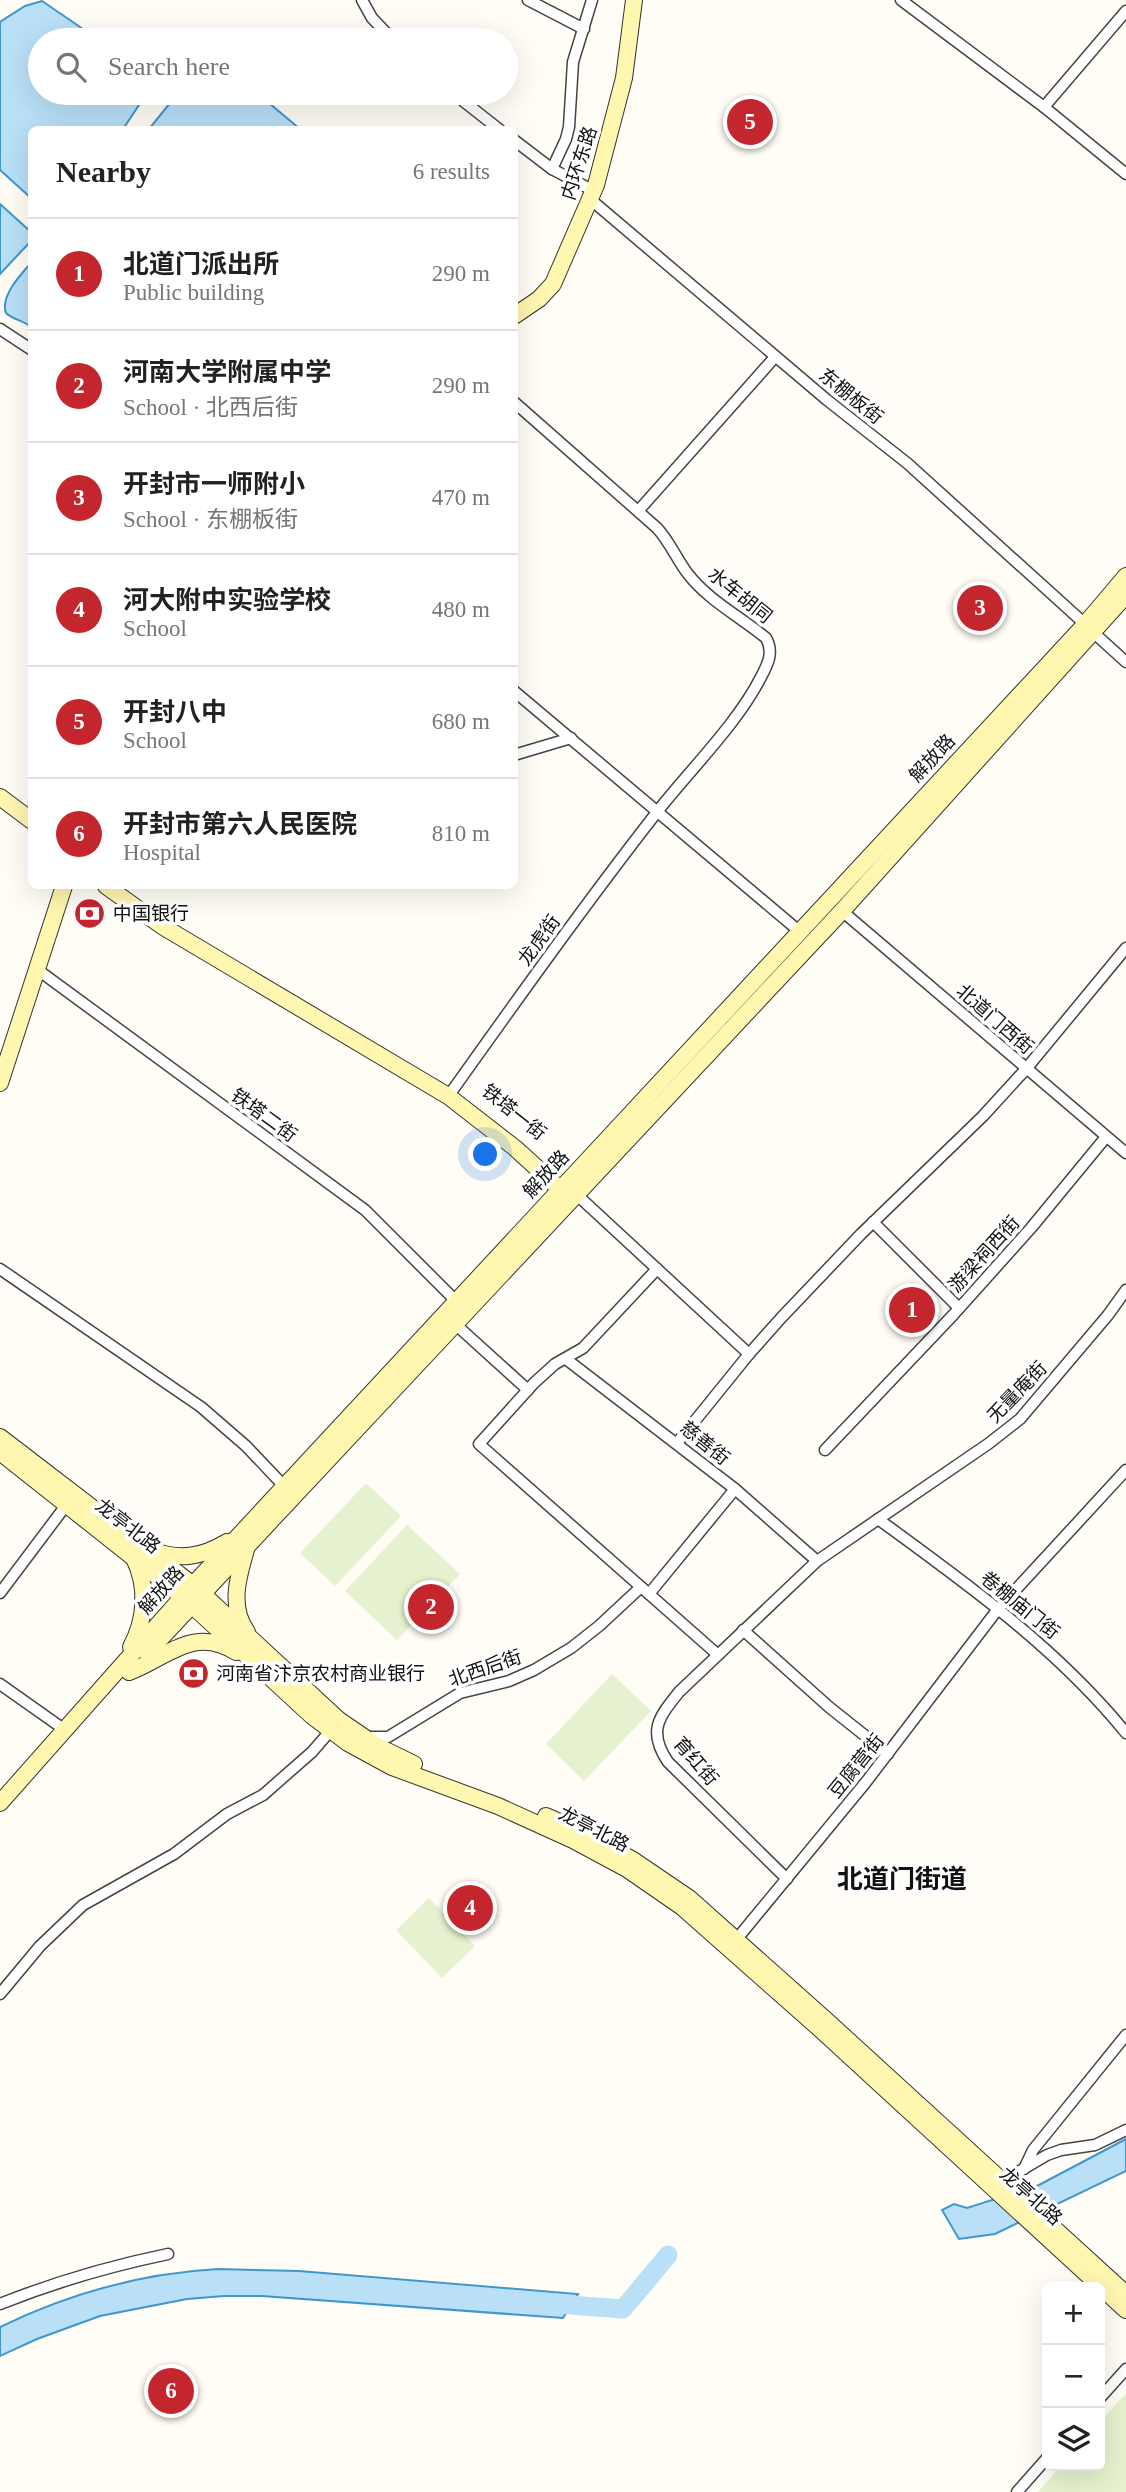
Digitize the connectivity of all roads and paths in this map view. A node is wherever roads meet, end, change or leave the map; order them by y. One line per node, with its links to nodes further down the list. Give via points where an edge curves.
1 (362, 0): 7 (street)
2 (528, 0): 8 (street)
3 (592, 0): 8 (street)
4 (634, 0): 15 (main road, 内环东路, via 624,78)
5 (901, 0): 10 (street)
6 (1126, 11): 10 (street)
7 (382, 28)
8 (584, 29): 13 (street, via 571,76 569,127)
9 (468, 105): 11 (street)
10 (1044, 107): 14 (street)
11 (495, 126)
12 (518, 143): 13 (street, 东棚板街)
13 (552, 169): 15 (street, 东棚板街)
14 (1126, 174)
15 (592, 195): 16 (main road, 内环东路, via 554,284); 19 (street, 东棚板街)
16 (518, 313)
17 (0, 329): 18 (street)
18 (28, 347)
19 (775, 357): 21 (street); 24 (street, 东棚板街, via 907,463)
20 (518, 406): 21 (street)
21 (639, 510): 31 (street, 水车胡同, via 667,539 688,574 771,647 760,679)
22 (1126, 576): 24 (main road, 解放路)
23 (1126, 595): 24 (main road, 解放路)
24 (1090, 629): 25 (street, 东棚板街); 37 (main road, 解放路); 38 (main road, 解放路)
25 (1126, 662)
26 (518, 694): 27 (street)
27 (571, 738): 28 (street); 31 (street)
28 (518, 754)
29 (0, 797): 32 (main road)
30 (0, 807): 33 (main road)
31 (657, 812): 38 (street); 43 (street, 龙虎街)
32 (28, 818)
33 (28, 828)
34 (63, 889): 40 (main road)
35 (110, 889): 46 (main road, 铁塔一街, via 162,926 448,1096)
36 (123, 889): 43 (main road, 铁塔一街, via 166,920)
37 (842, 911): 41 (street, 北道门西街); 46 (main road, 解放路)
38 (799, 930): 46 (main road, 解放路)
39 (1126, 948): 41 (street)
40 (38, 970): 42 (main road); 51 (street, 铁塔二街, via 365,1210)
41 (1026, 1069): 44 (street, 北道门西街); 47 (street)
42 (0, 1083)
43 (452, 1091): 46 (main road, 铁塔一街, via 520,1143)
44 (1106, 1137): 45 (street, 北道门西街); 52 (street, 游梁祠西街)
45 (1126, 1153)
46 (567, 1189): 49 (street); 51 (main road, 解放路); 53 (main road, 解放路)
47 (873, 1222): 52 (street); 54 (street)
48 (0, 1269): 62 (street, via 201,1407)
49 (657, 1269): 54 (street); 55 (street, via 583,1348)
50 (1126, 1290): 65 (street, 无量庵街, via 1020,1419)
51 (456, 1301): 62 (main road, 解放路)
52 (959, 1308): 59 (street, 游梁祠西街)
53 (454, 1323): 56 (street); 66 (main road, 解放路)
54 (749, 1354): 58 (street)
55 (566, 1359): 56 (street); 58 (street, 慈善街)
56 (528, 1390): 69 (street, via 479,1444)
57 (0, 1437): 67 (main road, 龙亭北路)
58 (677, 1443): 63 (street, 慈善街)
59 (825, 1450)
60 (0, 1452): 64 (main road, 龙亭北路)
61 (1126, 1470): 72 (street, 豆腐营街)
62 (284, 1486): 66 (main road, 解放路)
63 (735, 1489): 68 (street, 慈善街); 69 (street)
64 (67, 1504): 67 (main road, 龙亭北路); 70 (street)
65 (878, 1519): 68 (street, 育红街); 72 (street, 卷棚庙门街)
66 (245, 1538): 67 (main road, via 191,1557); 71 (main road, 解放路); 75 (main road, via 236,1600)
67 (136, 1550): 71 (main road, 龙亭北路); 76 (main road, via 144,1610)
68 (817, 1561): 73 (street, 育红街)
69 (645, 1591): 74 (street); 81 (street, 北西后街, via 571,1648 534,1670 460,1693 388,1737)
70 (0, 1593)
71 (193, 1595): 75 (main road, 龙亭北路); 76 (main road, 解放路)
72 (998, 1609): 80 (street, 卷棚庙门街, via 1065,1665); 82 (street, 豆腐营街)
73 (743, 1630): 74 (street, 育红街); 82 (street)
74 (717, 1654): 85 (street, 育红街, via 662,1714 658,1748)
75 (256, 1656): 76 (main road, via 226,1645 193,1642 167,1651 147,1665); 79 (main road, 龙亭北路); 81 (main road, 龙亭北路)
76 (125, 1668): 78 (main road, 解放路); 84 (main road, 解放路)
77 (0, 1684): 78 (street)
78 (65, 1730): 83 (main road, 解放路)
79 (331, 1730): 87 (street, via 263,1795 227,1814 174,1854 83,1905); 91 (main road, 龙亭北路, via 392,1766 573,1840 664,1894)
80 (1126, 1734)
81 (363, 1737): 86 (main road, 龙亭北路, via 397,1757 611,1847 670,1884)
82 (888, 1754): 85 (street, 豆腐营街)
83 (0, 1802)
84 (0, 1815)
85 (787, 1879): 86 (street, 豆腐营街)
86 (736, 1940): 91 (main road, 龙亭北路)
87 (0, 1994)
88 (1126, 2035): 90 (street, via 1033,2150)
89 (1126, 2130): 90 (street, via 1095,2145 1047,2155)
90 (1024, 2169): 91 (street)
91 (1003, 2188): 92 (main road, 龙亭北路)
92 (1039, 2224): 94 (main road, 龙亭北路); 96 (main road, 龙亭北路)
93 (168, 2255): 95 (street, via 52,2283)
94 (1126, 2294)
95 (0, 2304)
96 (1126, 2310)
97 (1126, 2369): 98 (street)
98 (1105, 2393)
99 (1042, 2464): 100 (street)
100 (1017, 2492)

